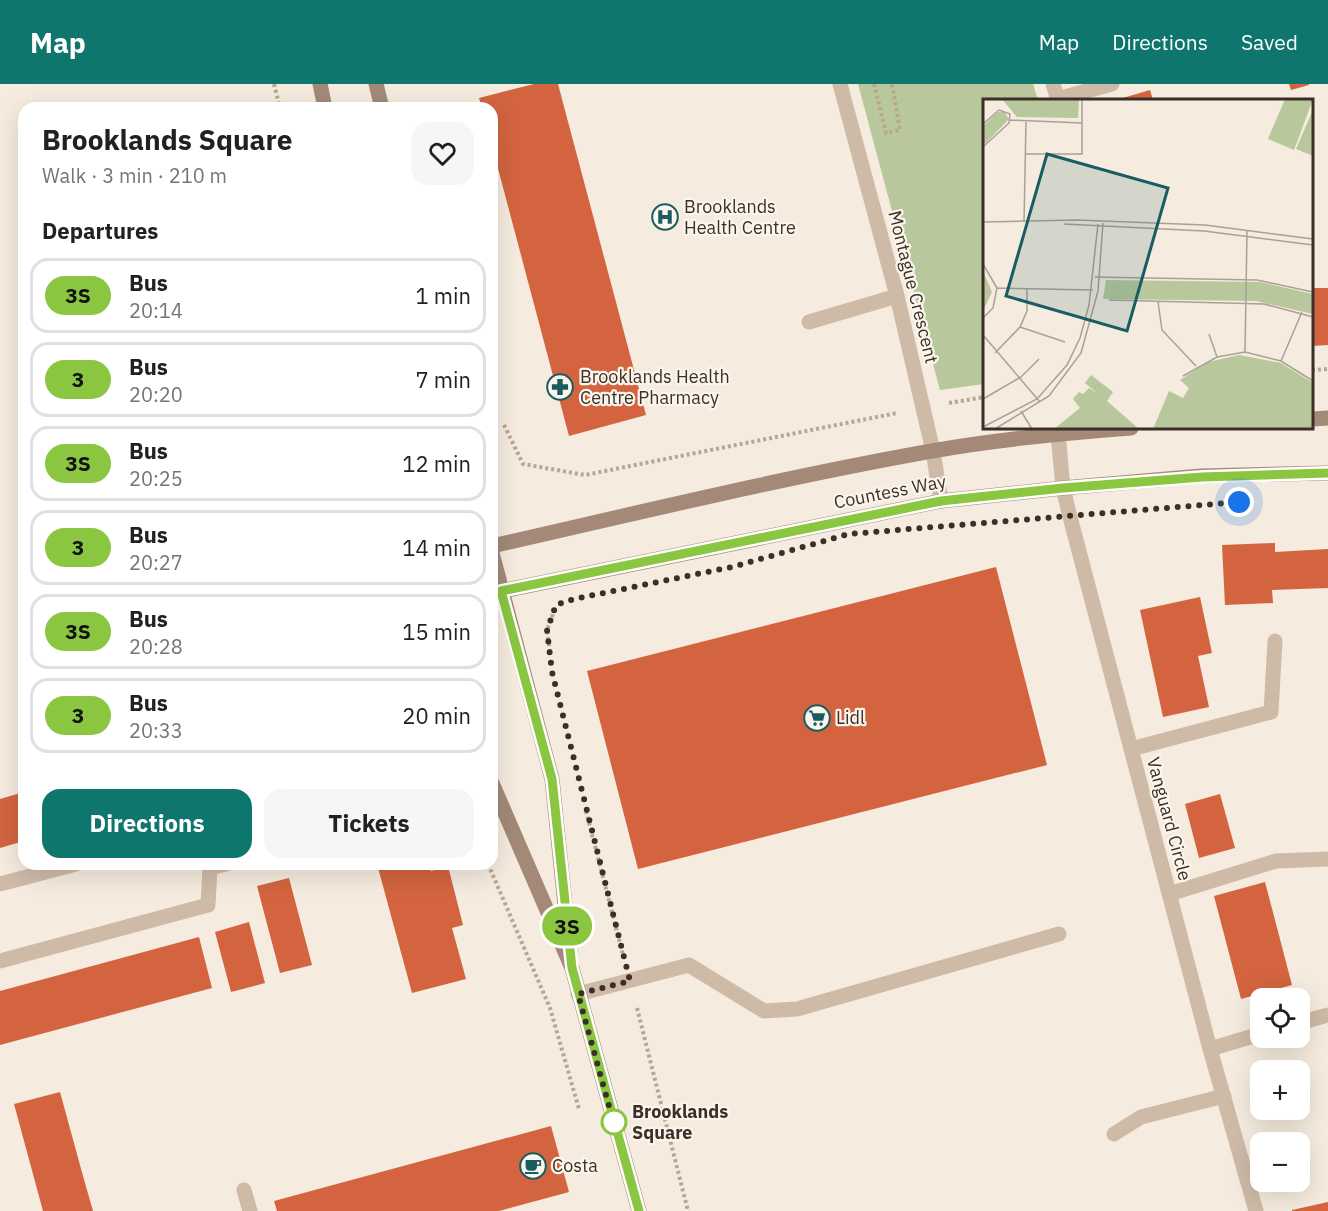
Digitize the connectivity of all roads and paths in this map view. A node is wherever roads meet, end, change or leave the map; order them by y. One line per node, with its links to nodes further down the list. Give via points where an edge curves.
1 (274, 84): 9 (path)
2 (320, 84): 10 (street)
3 (376, 84): 11 (street)
4 (840, 84): 12 (street, Montague Crescent)
5 (874, 84): 6 (path, via 886,133 900,130)
6 (892, 84)
7 (1112, 84): 8 (street)
8 (1056, 94)
9 (278, 102)
10 (324, 102)
11 (380, 102)
12 (897, 296): 13 (street); 17 (street, Montague Crescent)
13 (809, 322)
14 (1328, 369): 15 (path)
15 (1313, 370)
16 (983, 398): 17 (path)
17 (922, 406): 20 (path, via 585,475 523,464); 23 (street, Montague Crescent)
18 (1328, 418): 19 (street)
19 (1313, 419)
20 (504, 425)
21 (1119, 429): 22 (street)
22 (1058, 434): 23 (street); 25 (street, Vanguard Circle)
23 (933, 451): 26 (street, Montague Crescent); 27 (street)
24 (1328, 473): 25 (street, Countess Way, via 1202,477)
25 (1063, 488): 26 (street, Countess Way); 33 (street, Vanguard Circle)
26 (941, 501): 28 (street, Countess Way)
27 (498, 545)
28 (498, 592)
29 (498, 595): 44 (street, via 552,779)
30 (556, 605): 32 (path, via 547,630)
31 (1275, 641): 33 (street, via 1271,712)
32 (551, 658)
33 (1131, 749): 41 (street, Vanguard Circle)
34 (498, 800): 44 (street)
35 (586, 811): 45 (path)
36 (1328, 859): 41 (street, via 1276,861)
37 (53, 870): 40 (street)
38 (209, 870): 43 (street, via 208,905)
39 (491, 870): 52 (path, via 550,1008)
40 (0, 884)
41 (1169, 894): 50 (street, Vanguard Circle)
42 (1059, 934): 45 (street, via 797,1009 764,1011 689,965)
43 (0, 962)
44 (572, 968): 46 (street)
45 (630, 981): 46 (street); 57 (path)
46 (578, 994): 56 (street)
47 (1328, 1015): 48 (street)
48 (1310, 1020)
49 (1250, 1037): 50 (street)
50 (1210, 1049): 51 (street, Vanguard Circle)
51 (1224, 1096): 53 (street, via 1141,1118); 58 (street, Vanguard Circle)
52 (579, 1109)
53 (1114, 1134)
54 (244, 1190): 55 (street)
55 (250, 1211)
56 (639, 1211)
57 (688, 1211)
58 (1256, 1211)

